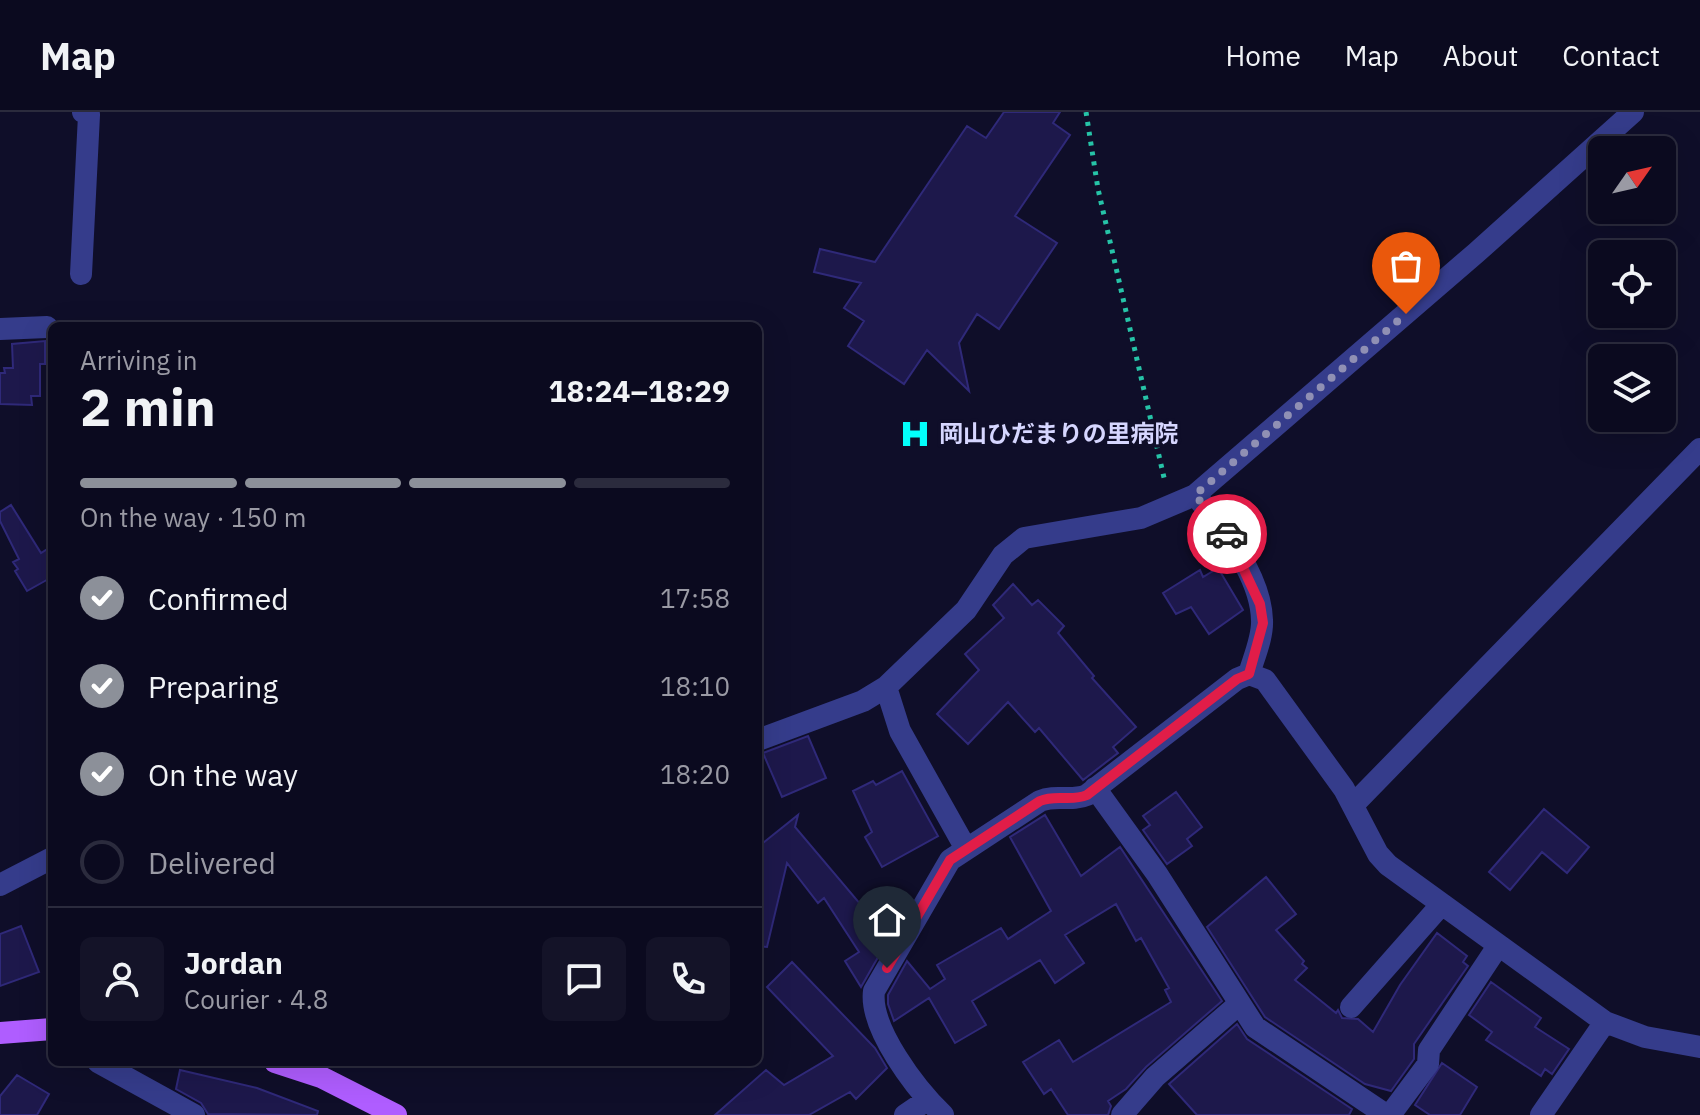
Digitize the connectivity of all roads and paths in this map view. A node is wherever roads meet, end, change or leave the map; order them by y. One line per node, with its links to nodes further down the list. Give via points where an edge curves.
1 (83, 112): 4 (street, via 89,115)
2 (1086, 112): 9 (path, via 1113,259)
3 (1633, 112): 8 (street)
4 (81, 274)
5 (47, 327): 6 (street)
6 (0, 329)
7 (1700, 449): 14 (street)
8 (1195, 495): 9 (street); 10 (street, via 1234,544 1260,604 1263,623)
9 (1173, 503): 11 (street, via 1141,518 1038,533 1013,544 966,610)
10 (1249, 674): 13 (street); 14 (street, via 1265,680)
11 (886, 687): 12 (street, via 863,701); 15 (street, via 900,731)
12 (762, 739)
13 (1095, 788): 15 (street, via 1076,800 1052,796 1040,801); 20 (street)
14 (1354, 804): 18 (street, via 1378,854)
15 (965, 847): 28 (street, via 940,876 874,991 876,1022)
16 (48, 860): 17 (street)
17 (0, 885)
18 (1441, 905): 19 (street); 21 (street)
19 (1498, 946): 22 (street); 33 (street, via 1429,1050 1428,1064)
20 (1239, 1004): 32 (street, via 1155,1077); 33 (street, via 1255,1027)
21 (1351, 1007)
22 (1605, 1022): 25 (street, via 1645,1037); 34 (street)
23 (48, 1029): 24 (main road)
24 (0, 1033)
25 (1700, 1047)
26 (105, 1066): 29 (street)
27 (292, 1066): 30 (main road)
28 (935, 1108): 31 (street)
29 (194, 1115)
30 (396, 1115)
31 (905, 1115)
32 (1122, 1115)
33 (1388, 1115)
34 (1541, 1115)

